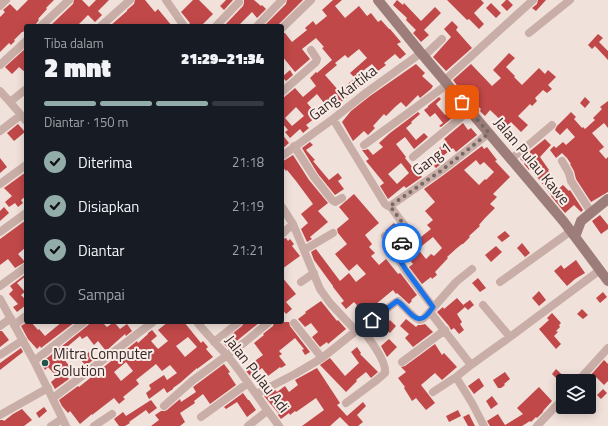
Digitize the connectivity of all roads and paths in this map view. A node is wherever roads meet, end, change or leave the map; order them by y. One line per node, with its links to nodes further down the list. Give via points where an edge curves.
1 (6, 0): 11 (street)
2 (69, 0): 12 (street)
3 (130, 0): 13 (street)
4 (166, 0): 14 (street)
5 (282, 0): 16 (street)
6 (311, 0): 17 (street)
7 (378, 0): 22 (street, Jalan Pulau Kawe)
8 (533, 0): 24 (street)
9 (570, 0): 18 (street)
10 (239, 2): 15 (street)
11 (0, 6)
12 (43, 24)
13 (103, 24)
14 (183, 24)
15 (218, 24)
16 (259, 24)
17 (284, 26)
18 (529, 33)
19 (442, 39): 22 (street, Gang Kartika)
20 (24, 43): 23 (street)
21 (311, 50): 25 (street, via 317,61)
22 (423, 54): 24 (street, Jalan Pulau Kawe); 31 (street, Gang Kartika)
23 (0, 65)
24 (446, 82): 29 (street, Jalan Pulau Kawe); 35 (street)
25 (284, 90)
26 (0, 91): 28 (street)
27 (24, 91): 28 (street)
28 (10, 102): 30 (street)
29 (470, 110): 34 (street, Jalan Pulau Kawe); 38 (street)
30 (23, 118): 33 (street)
31 (333, 119): 36 (street, Gang Kartika); 45 (street, via 385,204)
32 (552, 125): 39 (street)
33 (0, 131)
34 (489, 133): 39 (street, Jalan Pulau Kawe); 45 (street, Gang 1)
35 (364, 145)
36 (294, 146): 37 (street, Gang Kartika); 43 (street, via 332,200 335,202)
37 (284, 154)
38 (413, 157)
39 (511, 159): 50 (street, Jalan Pulau Kawe)
40 (562, 161): 47 (street, via 571,181)
41 (24, 166): 42 (street)
42 (0, 184)
43 (342, 198)
44 (608, 200): 47 (street)
45 (390, 206): 58 (street, via 410,233 407,239)
46 (284, 210): 51 (street)
47 (591, 212): 49 (street)
48 (24, 214): 52 (street)
49 (581, 221): 50 (street); 55 (street)
50 (564, 222): 55 (street, Jalan Pulau Kawe)
51 (293, 224): 53 (street); 57 (street)
52 (0, 232)
53 (284, 232)
54 (333, 233): 57 (street)
55 (573, 234): 61 (street, Jalan Pulau Kawe); 65 (street)
56 (385, 236): 58 (street)
57 (304, 250): 62 (street)
58 (393, 250): 69 (street)
59 (24, 268): 66 (street)
60 (472, 269): 69 (street, via 456,282)
61 (600, 270): 63 (street, Jalan Pulau Kawe); 81 (street)
62 (314, 274): 64 (street); 79 (street, via 330,303)
63 (608, 281)
64 (301, 282)
65 (500, 282)
66 (0, 286)
67 (0, 299): 71 (street)
68 (483, 305): 81 (street)
69 (432, 309): 79 (street, via 418,320 397,301); 80 (street)
70 (24, 317): 71 (street)
71 (12, 321): 78 (street); 82 (street)
72 (294, 323): 87 (street)
73 (81, 324): 88 (street)
74 (150, 324): 97 (street)
75 (199, 324): 83 (street, Jalan Pulau Adi)
76 (236, 324): 83 (street)
77 (267, 324): 86 (street)
78 (0, 326)
79 (358, 330): 87 (street); 98 (street, via 370,340 386,370)
80 (445, 330): 89 (street); 90 (street)
81 (510, 338): 90 (street)
82 (23, 340): 85 (street); 88 (street)
83 (214, 342): 86 (street, Jalan Pulau Adi)
84 (608, 348): 91 (street)
85 (0, 355)
86 (227, 356): 93 (street, Jalan Pulau Adi); 99 (street, via 192,381)
87 (322, 358): 96 (street)
88 (34, 361): 94 (street)
89 (402, 362)
90 (471, 364): 92 (street)
91 (584, 374)
92 (456, 377): 95 (street); 110 (street)
93 (248, 383): 96 (street, Jalan Pulau Adi); 104 (street)
94 (48, 388): 97 (street); 103 (street)
95 (433, 392)
96 (256, 394): 101 (street, Jalan Pulau Adi)
97 (52, 398): 105 (street)
98 (346, 403)
99 (164, 406)
100 (556, 406): 111 (street)
101 (267, 411): 108 (street); 109 (street, Jalan Pulau Adi)
102 (112, 414): 107 (street)
103 (0, 415)
104 (201, 417)
105 (64, 422): 106 (street)
106 (51, 426)
107 (94, 426)
108 (248, 426)
109 (279, 426)
110 (484, 426)
111 (537, 426)

